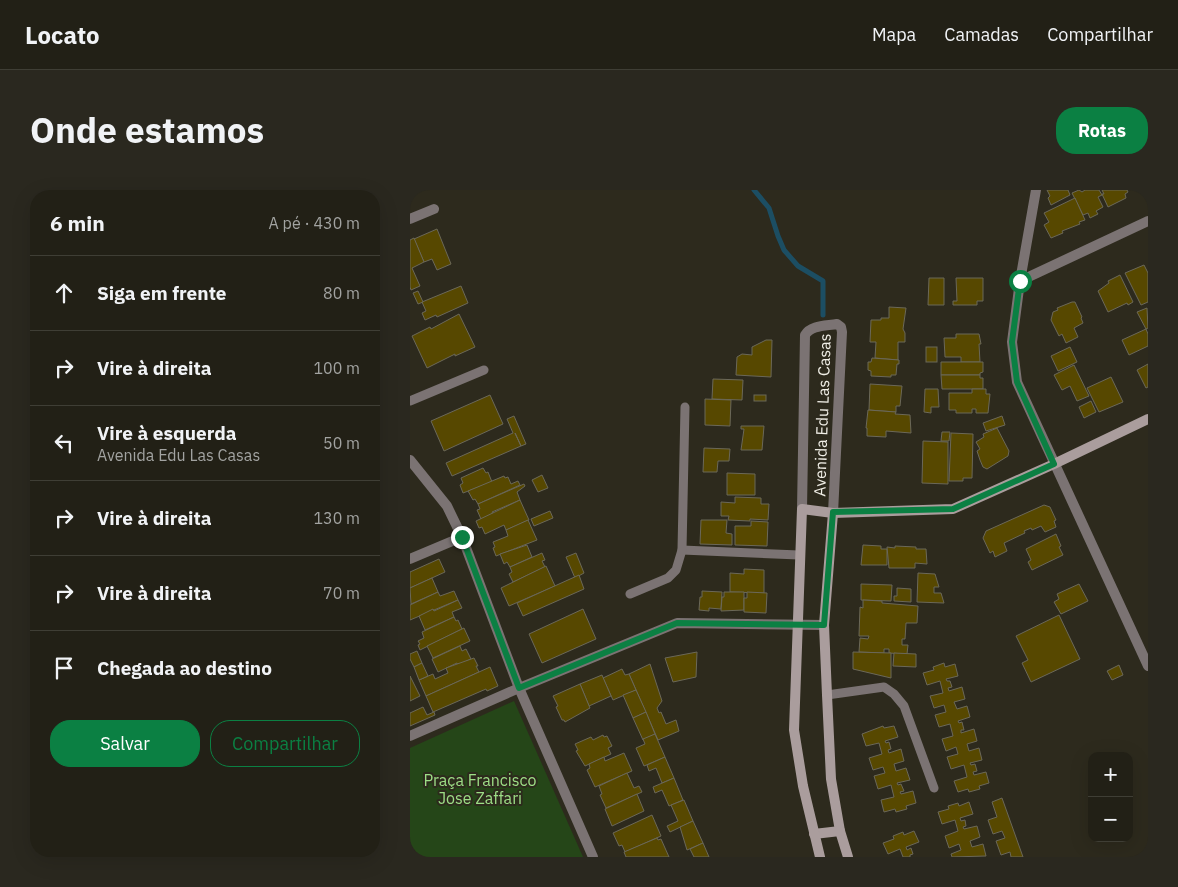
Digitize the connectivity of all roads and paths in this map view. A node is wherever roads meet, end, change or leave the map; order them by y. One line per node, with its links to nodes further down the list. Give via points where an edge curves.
1 (1036, 190): 5 (street)
2 (434, 209): 3 (street)
3 (410, 219)
4 (1148, 221): 5 (street)
5 (1020, 281): 11 (street, via 1012,342 1017,382)
6 (484, 370): 7 (lane)
7 (410, 401)
8 (685, 407): 15 (lane)
9 (1148, 419): 11 (street)
10 (410, 460): 14 (street, via 447,506)
11 (1054, 464): 13 (street, via 953,509); 21 (street)
12 (802, 509): 13 (street); 13 (street, Avenida Edu Las Casas, via 806,335 813,328 837,324 842,332); 16 (street, Avenida Edu Las Casas)
13 (833, 512): 19 (street, Avenida Edu Las Casas)
14 (462, 537): 17 (street); 22 (street)
15 (682, 550): 16 (lane); 18 (lane, via 676,570 668,578)
16 (799, 555): 20 (street, Avenida Edu Las Casas)
17 (410, 559)
18 (630, 594)
19 (824, 625): 20 (street); 23 (street, Avenida Edu Las Casas)
20 (797, 626): 22 (street, via 677,623); 27 (street, Avenida Edu Las Casas, via 794,730)
21 (1148, 666)
22 (519, 688): 24 (street); 28 (street)
23 (826, 695): 25 (lane, via 884,687 894,694 904,706); 26 (street, Avenida Edu Las Casas, via 831,779)
24 (410, 736)
25 (934, 788)
26 (840, 831): 27 (street); 30 (street, Avenida Edu Las Casas)
27 (814, 834): 29 (street, Avenida Edu Las Casas)
28 (593, 857)
29 (820, 857)
30 (848, 857)

